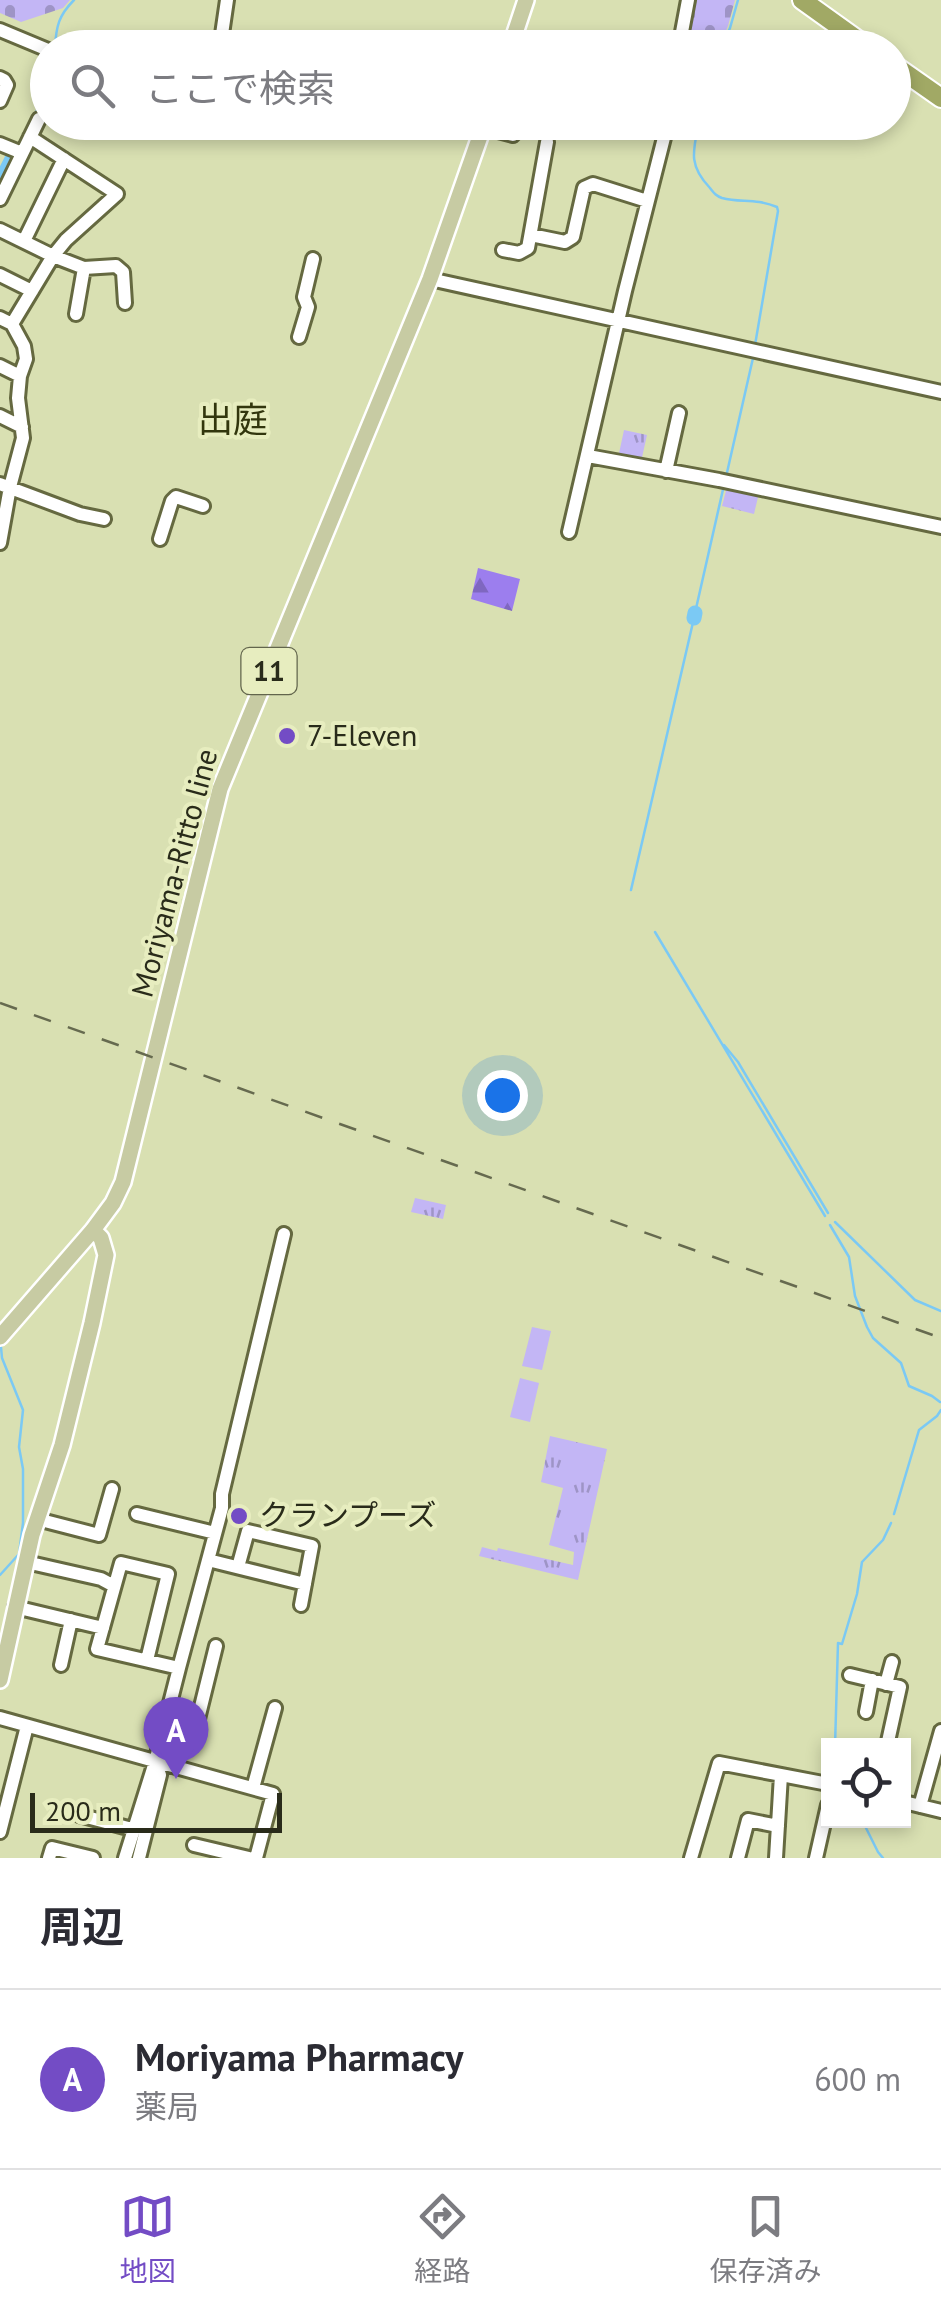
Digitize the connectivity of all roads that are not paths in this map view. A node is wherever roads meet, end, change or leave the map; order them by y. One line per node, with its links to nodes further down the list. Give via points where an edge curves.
1 (227, 0): 6 (street)
2 (526, 0): 7 (main road)
3 (688, 0): 8 (street)
4 (802, 0): 9 (highway)
5 (0, 30): 10 (street)
6 (223, 30)
7 (516, 30)
8 (682, 30)
9 (843, 30)
10 (30, 42)
11 (911, 77): 13 (highway)
12 (0, 78): 14 (street, via 7,85)
13 (941, 98)
14 (0, 101)
15 (30, 137): 21 (street)
16 (35, 140): 22 (street)
17 (479, 140): 33 (main road, Moriyama-Ritto line / 11)
18 (663, 140): 24 (street)
19 (548, 142): 26 (street)
20 (0, 144): 21 (street)
21 (22, 154): 23 (street)
22 (64, 159): 27 (street); 29 (street, via 116,194)
23 (2, 191)
24 (647, 201): 26 (street, via 592,184 584,188 573,238); 37 (street)
25 (0, 230): 27 (street)
26 (531, 235): 28 (street, via 528,248)
27 (24, 241): 29 (street)
28 (504, 250)
29 (53, 256): 31 (street); 34 (street)
30 (314, 259): 39 (street)
31 (84, 268): 35 (street, via 116,266); 36 (street)
32 (0, 275): 34 (street)
33 (430, 279): 37 (street); 55 (main road, Moriyama-Ritto line / 11, via 220,789 123,1182)
34 (32, 291): 38 (street)
35 (126, 303)
36 (76, 314)
37 (618, 320): 42 (street); 46 (street)
38 (6, 321): 41 (street, via 24,346)
39 (299, 336)
40 (0, 366): 41 (street)
41 (20, 376): 45 (street)
42 (941, 392)
43 (679, 413): 47 (street)
44 (0, 416): 45 (street)
45 (22, 427): 48 (street, via 21,449)
46 (588, 456): 47 (street); 52 (street)
47 (666, 471): 51 (street)
48 (5, 486): 50 (street); 54 (street)
49 (203, 506): 53 (street, via 172,501)
50 (104, 520)
51 (941, 527)
52 (569, 532)
53 (160, 539)
54 (0, 543)
55 (93, 1230): 57 (main road, Moriyama-Ritto line / 11); 60 (main road, via 106,1250 102,1272 68,1422)
56 (284, 1234): 61 (street)
57 (0, 1337)
58 (112, 1489): 60 (street, via 99,1535)
59 (137, 1514): 61 (street)
60 (37, 1519): 63 (main road)
61 (215, 1533): 62 (street)
62 (208, 1560): 64 (street); 75 (street)
63 (26, 1562): 66 (street); 68 (main road)
64 (238, 1568): 65 (street); 65 (street, via 248,1531 312,1546)
65 (306, 1584): 67 (street)
66 (114, 1586): 70 (street); 72 (street, via 120,1563 168,1574)
67 (301, 1606)
68 (15, 1608): 69 (street); 77 (main road)
69 (71, 1620): 70 (street); 74 (street)
70 (103, 1628): 72 (street, via 97,1648)
71 (216, 1646): 83 (street, via 196,1727)
72 (147, 1660): 75 (street)
73 (892, 1662): 79 (street)
74 (61, 1665)
75 (179, 1668): 83 (street)
76 (850, 1674): 78 (street)
77 (0, 1680)
78 (872, 1680): 79 (street); 81 (street)
79 (886, 1684): 86 (street, via 900,1687)
80 (275, 1708): 90 (street)
81 (866, 1712)
82 (0, 1718): 84 (street)
83 (166, 1719): 87 (street)
84 (28, 1726): 87 (street); 98 (street)
85 (941, 1732): 92 (street)
86 (889, 1738)
87 (154, 1762): 90 (street); 97 (street); 104 (street, via 160,1775)
88 (781, 1775): 89 (street); 95 (street); 106 (street, via 719,1763)
89 (821, 1783)
90 (253, 1788): 105 (street, via 273,1794)
91 (911, 1804): 92 (street)
92 (920, 1806): 93 (street)
93 (941, 1811)
94 (78, 1815): 97 (street)
95 (778, 1826): 107 (street, via 748,1820); 108 (street)
96 (823, 1828): 109 (street)
97 (132, 1829): 103 (street)
98 (0, 1832)
99 (194, 1846): 100 (street)
100 (210, 1854): 105 (street)
101 (48, 1858): 102 (street, via 52,1848)
102 (93, 1858)
103 (125, 1858)
104 (139, 1858)
105 (253, 1858)
106 (691, 1858)
107 (738, 1858)
108 (776, 1858)
109 (816, 1858)

